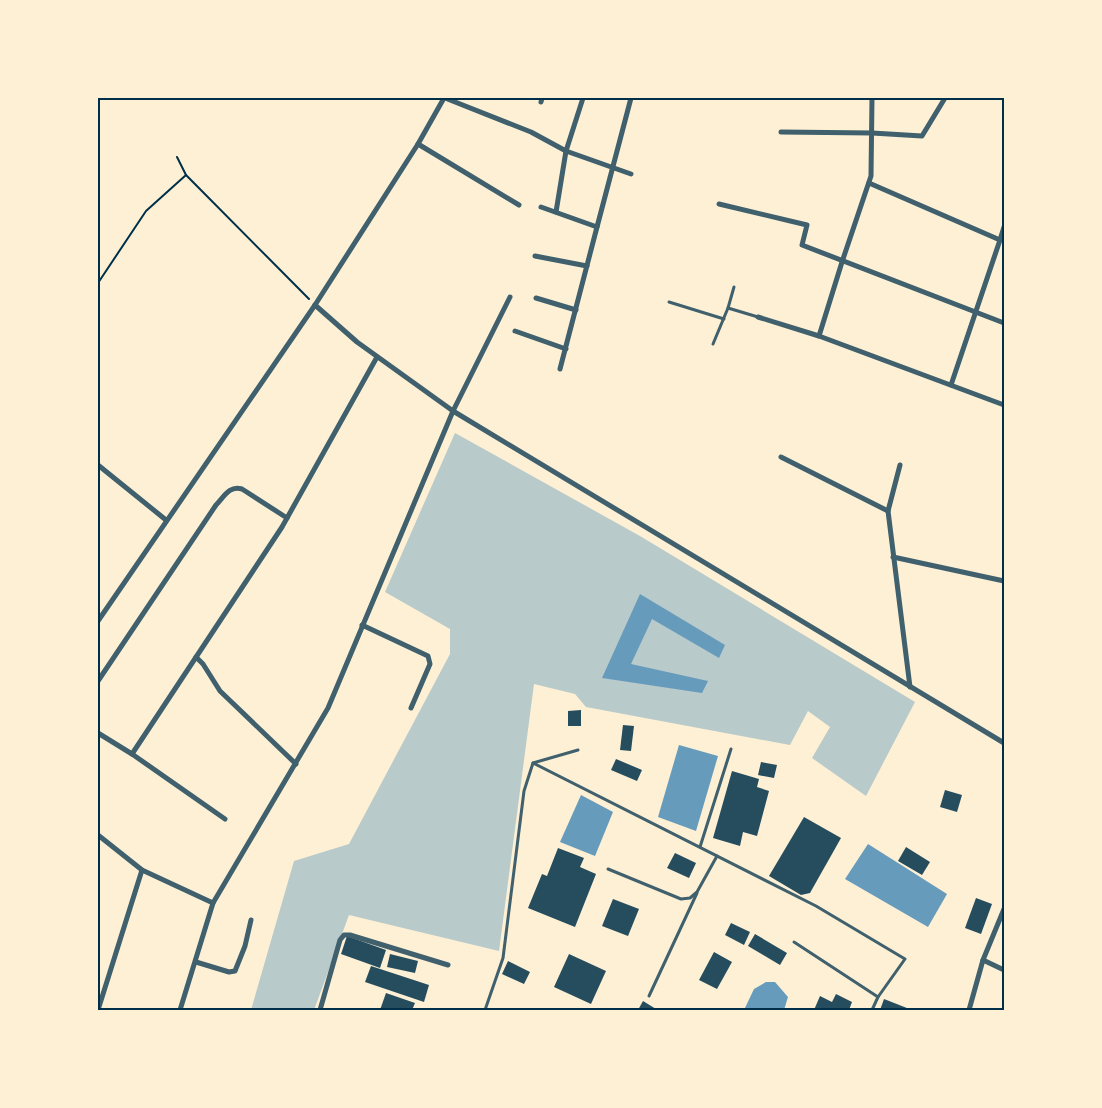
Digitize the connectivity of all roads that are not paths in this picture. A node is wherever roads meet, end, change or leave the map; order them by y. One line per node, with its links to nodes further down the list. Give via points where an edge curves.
1 (445, 98): 8 (street); 9 (street, via 531,132)
2 (583, 98): 9 (street)
3 (631, 98): 10 (street)
4 (872, 98): 7 (street)
5 (945, 98): 7 (street, via 922,136)
6 (781, 132): 7 (street)
7 (872, 133): 12 (street)
8 (418, 144): 14 (street); 27 (street)
9 (566, 151): 10 (street); 16 (street)
10 (613, 167): 11 (street); 18 (street)
11 (631, 174)
12 (869, 183): 19 (street); 21 (street)
13 (719, 204): 21 (street, via 807,225 802,245)
14 (519, 205)
15 (540, 207): 16 (street)
16 (556, 212): 18 (street)
17 (1005, 226): 19 (street)
18 (597, 227): 22 (street)
19 (1000, 240): 30 (street)
20 (535, 256): 22 (street)
21 (842, 262): 30 (street); 35 (street)
22 (587, 266): 29 (street)
23 (735, 287): 28 (lane)
24 (510, 297): 42 (street)
25 (536, 298): 29 (street)
26 (669, 302): 32 (lane)
27 (315, 305): 38 (street); 48 (street)
28 (728, 308): 31 (lane); 32 (lane)
29 (576, 310): 37 (street)
30 (975, 312): 33 (street); 40 (street)
31 (758, 317): 35 (street)
32 (724, 319): 36 (lane)
33 (1005, 323)
34 (515, 330): 37 (street)
35 (819, 336): 40 (street)
36 (713, 344)
37 (566, 348): 39 (street)
38 (377, 357): 42 (street); 47 (street)
39 (560, 369)
40 (951, 385): 41 (street)
41 (1005, 405)
42 (453, 411): 52 (street); 55 (street)
43 (781, 457): 46 (street)
44 (98, 465): 48 (street)
45 (900, 465): 46 (street)
46 (888, 512): 49 (street)
47 (287, 518): 53 (street); 54 (street, via 242,489 230,489)
48 (166, 520): 51 (street)
49 (893, 557): 50 (street); 55 (street)
50 (1005, 581)
51 (98, 621)
52 (362, 624): 56 (street, via 428,656 430,664); 63 (street, via 328,708)
53 (196, 657): 61 (street); 63 (street, via 220,691)
54 (98, 681)
55 (910, 687): 58 (street)
56 (411, 708)
57 (98, 733): 61 (street)
58 (1005, 743)
59 (731, 749): 66 (lane)
60 (578, 750): 62 (lane)
61 (132, 754): 64 (street)
62 (533, 763): 66 (lane); 84 (lane, via 524,791 503,958)
63 (296, 764): 71 (street)
64 (225, 819)
65 (98, 835): 69 (street)
66 (700, 848): 67 (lane)
67 (717, 856): 70 (lane); 80 (lane, via 816,906 905,958)
68 (608, 869): 70 (lane, via 681,899 690,898)
69 (142, 870): 71 (street); 81 (street)
70 (697, 891): 79 (lane)
71 (213, 903): 76 (street)
72 (1005, 909): 75 (street)
73 (251, 920): 76 (street, via 235,971)
74 (794, 942): 80 (lane)
75 (983, 960): 78 (street); 86 (street)
76 (196, 962): 82 (street)
77 (448, 965): 83 (street, via 344,935)
78 (1005, 970)
79 (648, 996)
80 (878, 997): 85 (lane)
81 (98, 1011)
82 (180, 1011)
83 (320, 1011)
84 (485, 1011)
85 (872, 1011)
86 (969, 1011)

